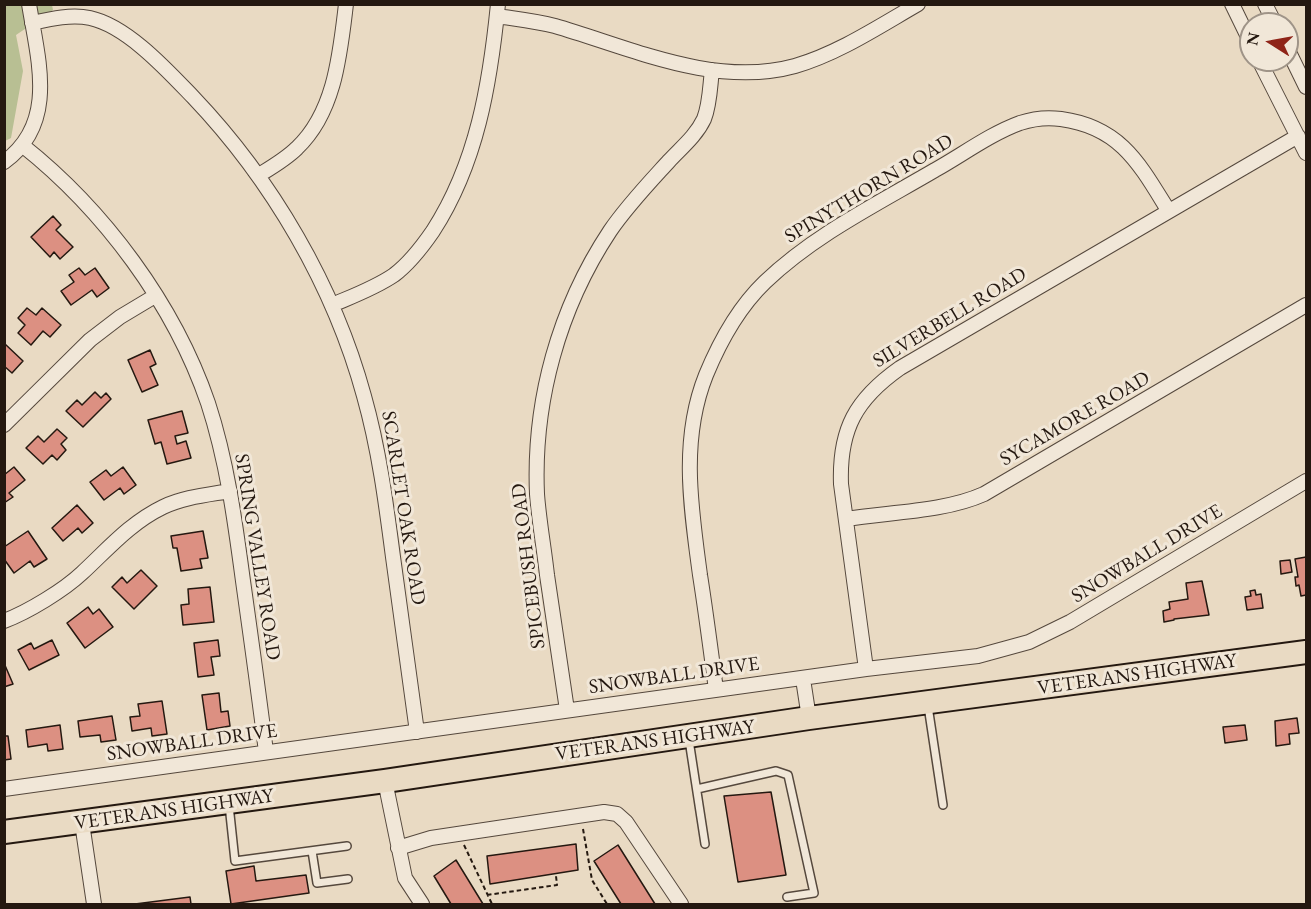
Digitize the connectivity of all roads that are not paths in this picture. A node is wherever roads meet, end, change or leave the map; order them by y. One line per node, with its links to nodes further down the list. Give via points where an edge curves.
1 (29, 4): 7 (street)
2 (346, 4): 16 (street, via 334,80 320,117 297,148)
3 (918, 4): 8 (street, via 838,49 793,66 751,72)
4 (1232, 4): 6 (street)
5 (497, 10): 8 (street); 19 (street, via 475,143 440,220 425,243 396,273 381,284)
6 (1239, 18)
7 (32, 23): 13 (street, via 41,96 39,114); 16 (street, SCARLET OAK ROAD, via 76,16 116,28 187,91)
8 (712, 70): 31 (street, SPICEBUSH ROAD, via 704,119 611,230 588,267 548,372 539,433 537,494)
9 (1265, 72): 12 (street)
10 (1299, 72): 11 (street)
11 (1306, 87)
12 (1298, 136): 14 (street); 17 (street, SILVERBELL ROAD)
13 (22, 145): 15 (street); 18 (street, SPRING VALLEY ROAD, via 111,231)
14 (1306, 153)
15 (4, 162)
16 (259, 175): 19 (street, SCARLET OAK ROAD)
17 (1168, 210): 24 (street, SILVERBELL ROAD, via 900,368 876,386 855,414 842,450); 29 (street, SPINYTHORN ROAD, via 1120,142 1089,125 1055,118 1030,120 1002,131 807,247 764,283 733,321 710,366 690,443 691,508)
18 (155, 296): 21 (street, via 90,340); 23 (street, SPRING VALLEY ROAD, via 175,327 208,403)
19 (332, 305): 33 (street, SCARLET OAK ROAD, via 365,398 380,466)
20 (1306, 305): 24 (street, SYCAMORE ROAD, via 984,494 930,508)
21 (4, 425)
22 (1306, 481): 27 (street, SNOWBALL DRIVE, via 1070,622 1029,642 978,656)
23 (230, 491): 25 (street, via 184,499 150,515 130,528 75,579); 35 (street, SPRING VALLEY ROAD)
24 (846, 519): 27 (street, SILVERBELL ROAD)
25 (4, 621)
26 (1306, 652): 30 (main road, VETERANS HIGHWAY)
27 (866, 669): 28 (street, SNOWBALL DRIVE)
28 (803, 679): 29 (street, SNOWBALL DRIVE); 32 (street)
29 (716, 690): 31 (street, SNOWBALL DRIVE)
30 (928, 704): 32 (main road, VETERANS HIGHWAY); 40 (lane)
31 (567, 710): 33 (street, SNOWBALL DRIVE)
32 (809, 718): 34 (main road, VETERANS HIGHWAY)
33 (417, 732): 35 (street, SNOWBALL DRIVE)
34 (688, 736): 36 (main road, VETERANS HIGHWAY); 38 (lane)
35 (266, 752): 37 (street, SNOWBALL DRIVE)
36 (385, 781): 39 (main road, VETERANS HIGHWAY); 45 (street)
37 (4, 789)
38 (696, 789): 43 (lane); 48 (lane, via 776,771 788,775 814,893)
39 (229, 802): 41 (main road, VETERANS HIGHWAY); 46 (lane, via 235,861)
40 (944, 805)
41 (82, 823): 42 (main road, VETERANS HIGHWAY); 49 (street)
42 (4, 832)
43 (705, 844)
44 (347, 846): 46 (lane)
45 (398, 848): 50 (street, via 405,878); 51 (street, via 430,838 604,812 617,814)
46 (312, 851): 47 (lane, via 316,883)
47 (348, 879)
48 (787, 897)
49 (94, 904)
50 (422, 904)
51 (681, 904)

